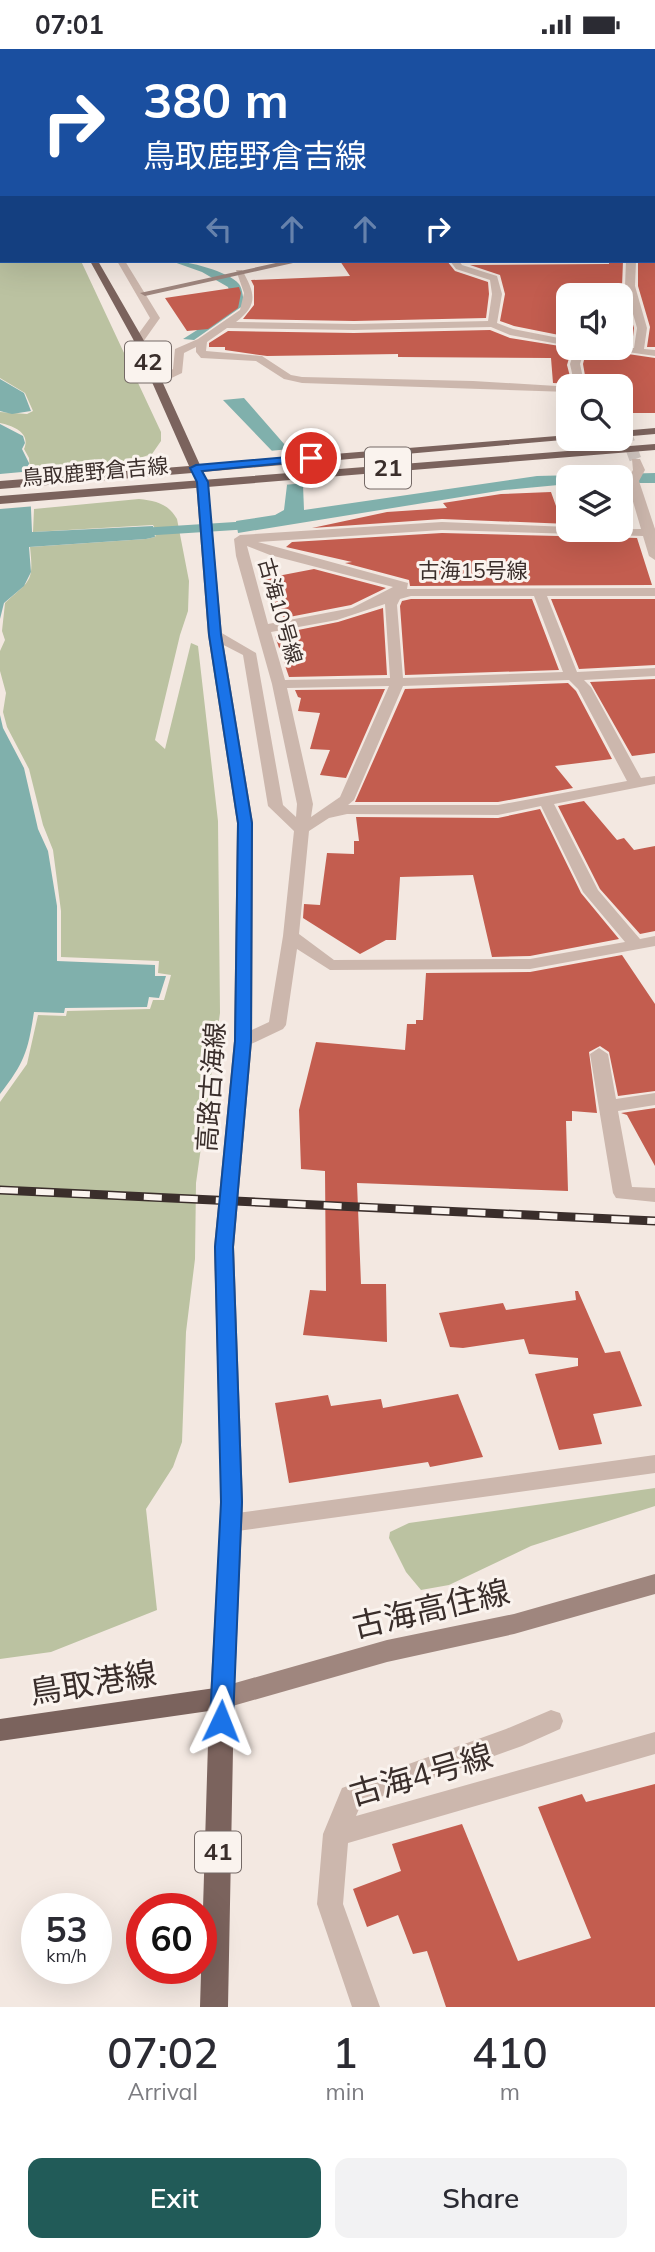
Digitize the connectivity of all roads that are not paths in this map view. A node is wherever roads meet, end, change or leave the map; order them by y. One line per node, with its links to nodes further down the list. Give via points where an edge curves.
1 (95, 263): 10 (main road, 42)
2 (122, 263): 7 (street, via 132,282)
3 (286, 263): 6 (main road)
4 (456, 263): 8 (street, via 494,278 497,294)
5 (631, 263): 14 (street, via 630,286 642,328)
6 (239, 272): 7 (main road); 9 (street, via 249,293 248,306)
7 (145, 293): 10 (street, via 155,318)
8 (492, 324): 9 (street); 12 (street)
9 (227, 325): 11 (street)
10 (139, 340): 16 (main road, 42)
11 (202, 341): 16 (street, via 179,351 178,370); 17 (street, via 205,356 258,358 288,377 302,380)
12 (556, 341)
13 (633, 351): 14 (street)
14 (639, 352): 15 (street)
15 (655, 352)
16 (157, 381): 23 (main road, 42)
17 (556, 388)
18 (655, 431): 19 (main road)
19 (633, 433)
20 (556, 439): 23 (main road, 鳥取鹿野倉吉線 / 21, via 272,461)
21 (655, 447): 23 (main road, 鳥取鹿野倉吉線 / 21, via 278,476)
22 (636, 461): 26 (street, via 639,470 633,481)
23 (199, 475): 24 (main road, 鳥取鹿野倉吉線 / 21, via 155,471); 25 (main road, 鳥取鹿野倉吉線 / 21, via 157,486); 33 (main road, 高路古海線)
24 (0, 485)
25 (0, 500)
26 (652, 533): 27 (street, 古海10号線, via 442,526); 28 (street)
27 (240, 539): 31 (street, via 403,586); 32 (street, 古海10号線)
28 (655, 556)
29 (655, 591): 30 (street, 古海15号線)
30 (539, 592): 31 (street, 古海15号線, via 411,592); 35 (street)
31 (394, 596): 32 (street, via 326,619); 36 (street, 古海15号線)
32 (264, 629): 37 (street, 古海10号線)
33 (215, 635): 41 (street, via 248,653 276,806); 45 (main road, 高路古海線, via 245,823)
34 (655, 672): 35 (street)
35 (571, 675): 36 (street); 39 (street, via 584,687)
36 (397, 683): 37 (street); 41 (street, 古海15号線, via 346,800)
37 (279, 684): 41 (street, 古海10号線, via 306,804)
38 (655, 780): 39 (street)
39 (636, 783): 40 (street)
40 (545, 800): 41 (street, via 498,810 344,810); 44 (street, via 591,892)
41 (301, 830): 42 (street, 古海10号線)
42 (291, 936): 44 (street, via 330,965 530,964); 45 (street, 古海10号線, via 277,1025)
43 (655, 941): 44 (street)
44 (636, 944)
45 (243, 1041): 51 (main road, 高路古海線, via 224,1247)
46 (599, 1054): 48 (street)
47 (655, 1099): 48 (street)
48 (608, 1106): 49 (street, via 623,1193)
49 (655, 1195)
50 (655, 1464): 51 (street)
51 (230, 1523): 53 (main road, 高路古海線)
52 (655, 1584): 53 (main road, 古海高住線)
53 (222, 1698): 55 (main road, 鳥取港線); 58 (main road, 41)
54 (551, 1721): 57 (street, via 351,1796)
55 (0, 1730)
56 (655, 1743): 57 (street, 古海4号線)
57 (336, 1834): 59 (street, 古海4号線, via 330,1905)
58 (214, 2007)
59 (366, 2007)

